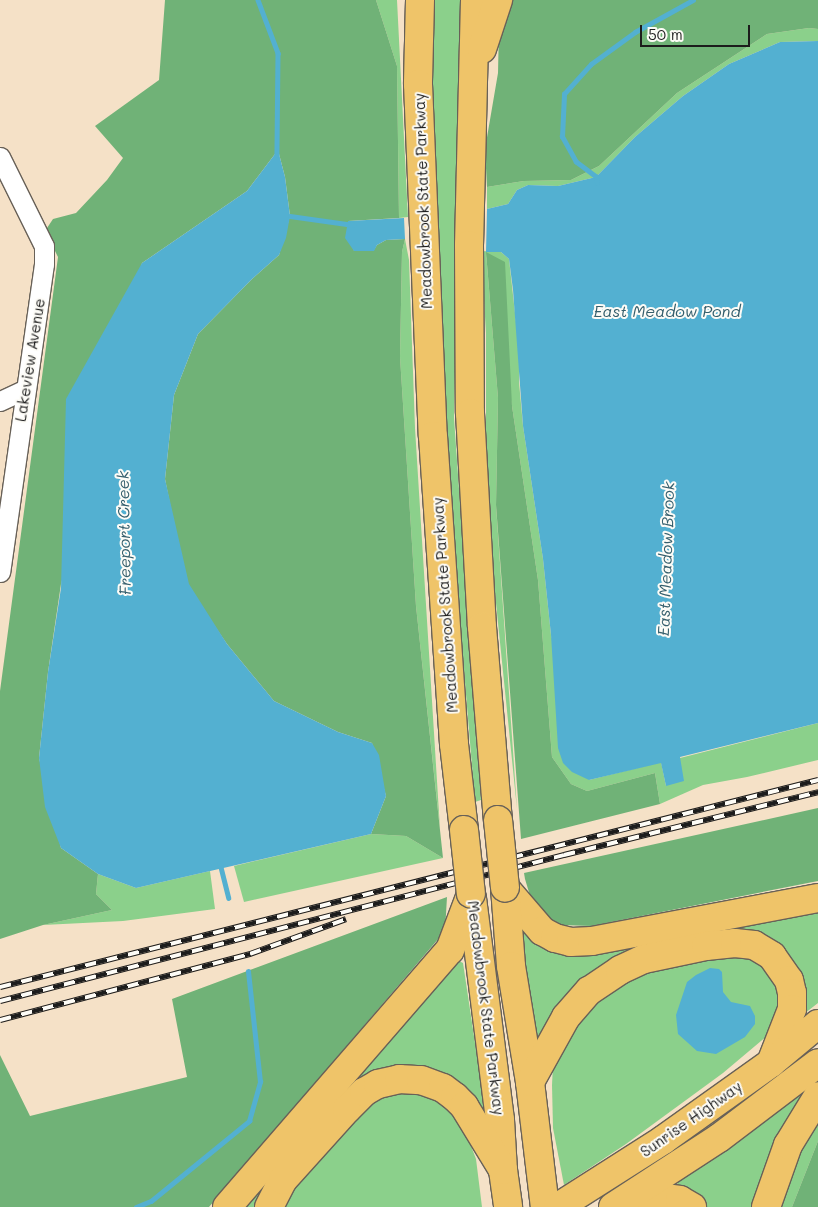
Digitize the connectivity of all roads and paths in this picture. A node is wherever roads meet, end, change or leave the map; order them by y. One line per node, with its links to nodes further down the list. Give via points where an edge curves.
1 (409, 0): 5 (highway)
2 (420, 0): 5 (highway, Meadowbrook State Parkway)
3 (475, 0): 6 (highway, Meadowbrook State Parkway)
4 (498, 0): 6 (highway)
5 (418, 59): 12 (highway, Meadowbrook State Parkway, bridge, via 433,436 454,744)
6 (473, 74): 11 (highway, Meadowbrook State Parkway, bridge, via 470,413 482,627)
7 (1, 162): 8 (street, Lakeview Avenue, via 44,246)
8 (24, 390): 9 (street); 10 (street, Lakeview Avenue)
9 (0, 401)
10 (0, 572)
11 (505, 888): 13 (highway, via 542,931 571,942 592,941); 17 (highway, Meadowbrook State Parkway, via 510,966)
12 (471, 894): 19 (highway, Meadowbrook State Parkway, via 500,1120); 21 (highway, via 450,950)
13 (818, 898)
14 (818, 1024): 15 (highway, Sunrise Highway)
15 (771, 1063): 17 (highway, via 792,1009 789,980 772,956 754,945 735,943 644,960 620,970 589,991 566,1017); 24 (highway, Sunrise Highway, via 663,1140)
16 (818, 1063): 20 (highway, Sunrise Highway, via 720,1138)
17 (530, 1082): 23 (highway, Meadowbrook State Parkway)
18 (818, 1096): 26 (highway, via 788,1144)
19 (505, 1188): 22 (highway, via 464,1106 442,1088 420,1080 399,1079 378,1084 364,1092 282,1180)
20 (620, 1203): 25 (highway, via 659,1197 680,1200)
21 (227, 1207)
22 (269, 1207)
23 (545, 1207)
24 (558, 1207)
25 (692, 1207)
26 (766, 1207)

